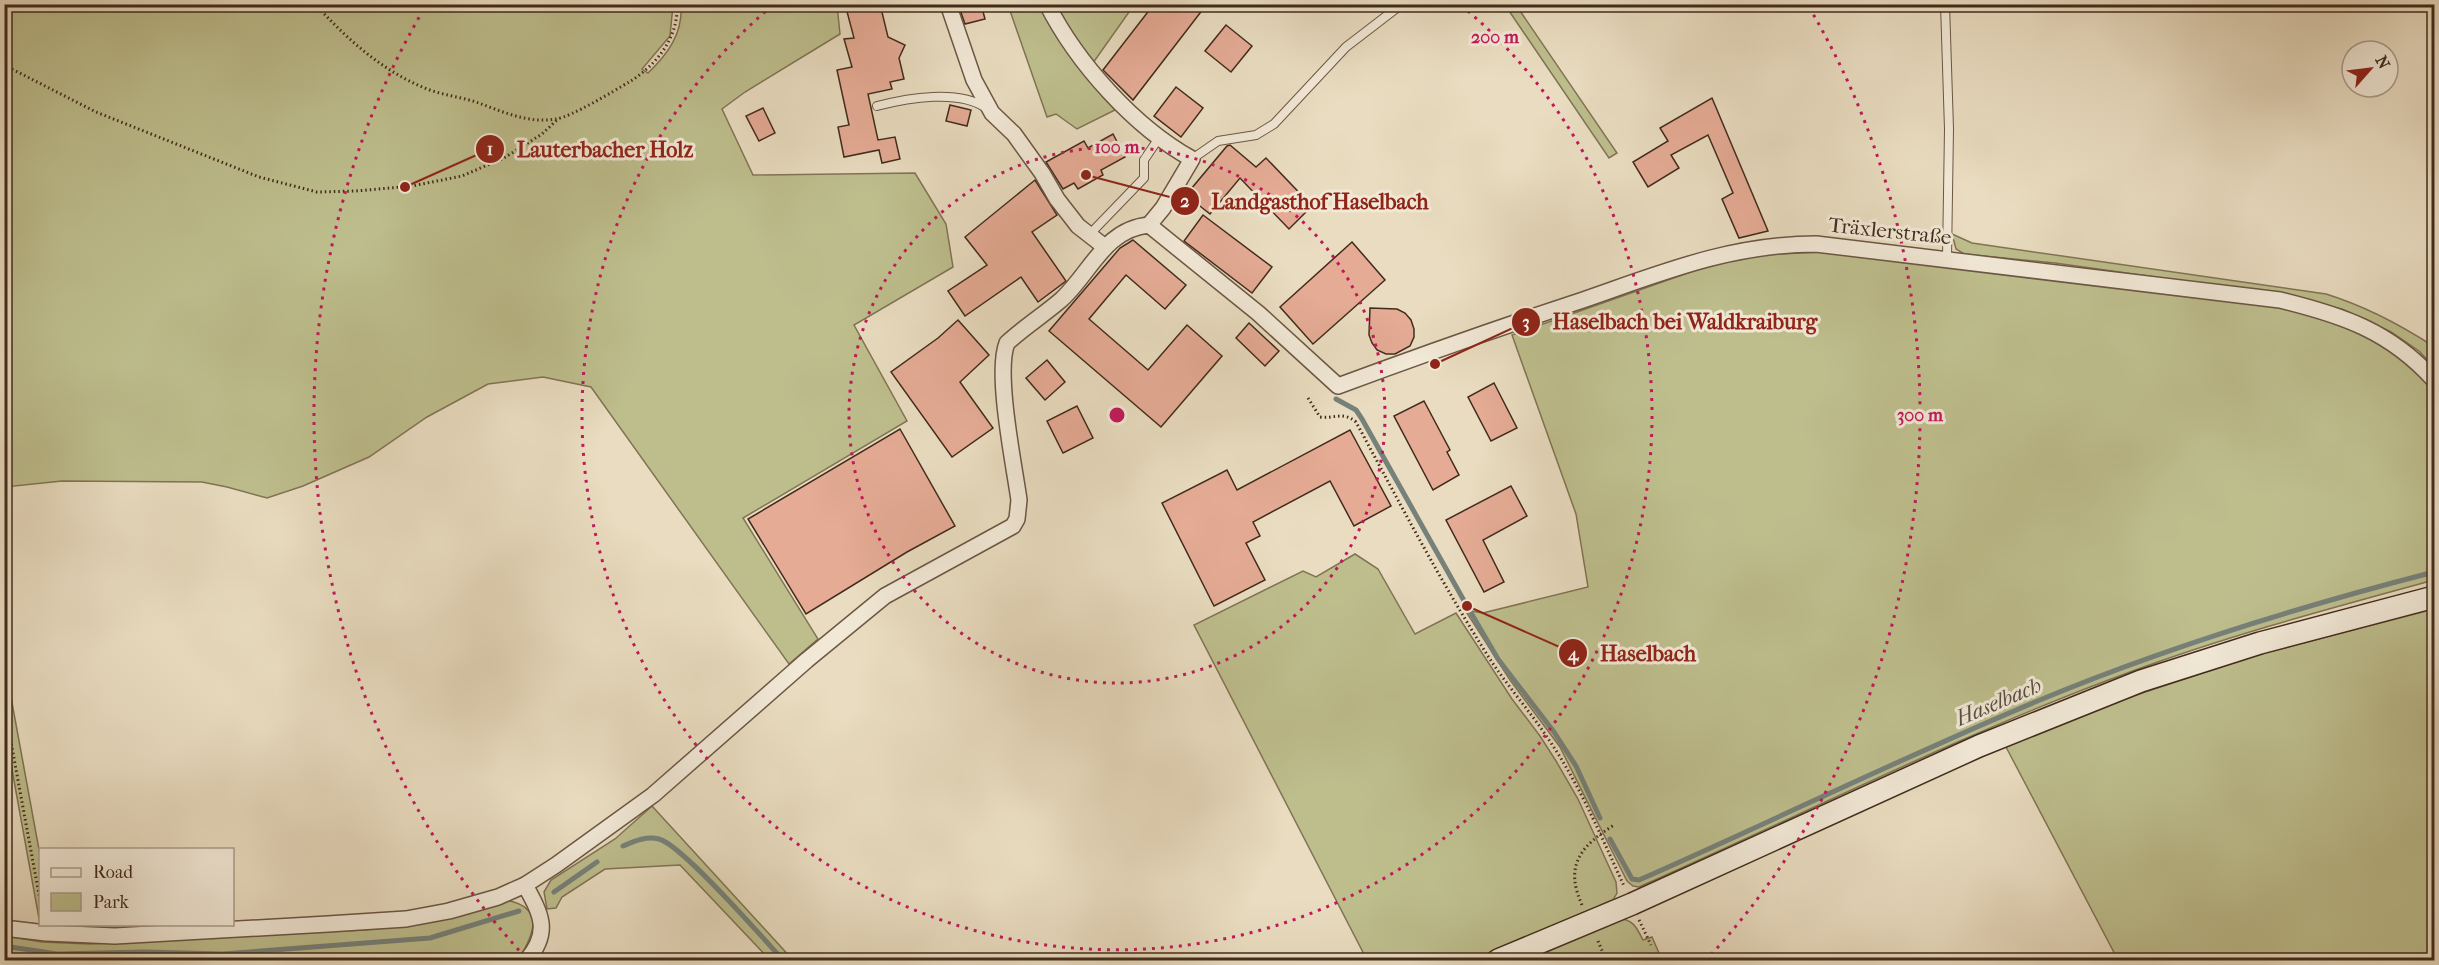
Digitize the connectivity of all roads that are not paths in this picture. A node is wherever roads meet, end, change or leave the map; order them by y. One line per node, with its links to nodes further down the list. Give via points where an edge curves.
1 (948, 4): 6 (street, via 967,62)
2 (1047, 4): 7 (street, via 1094,75)
3 (1402, 4): 8 (lane, via 1346,47 1274,124 1256,135 1218,141)
4 (1945, 4): 12 (lane, via 1949,129)
5 (876, 106): 6 (lane, via 903,100 960,98 975,101)
6 (992, 113): 10 (street, via 1014,134 1057,199)
7 (1159, 138): 8 (street); 10 (lane, via 1144,160 1144,178)
8 (1192, 159): 9 (street)
9 (1149, 225): 11 (street, via 1131,227); 12 (street, Träxlerstraße, via 1258,313 1338,386 1672,267 1749,248 1816,244)
10 (1089, 235): 11 (street)
11 (1105, 247): 15 (street, via 1062,298 1006,343 1002,375 1019,500 1013,526 885,596 653,795)
12 (1947, 258): 13 (street, Träxlerstraße, via 2280,300 2342,316 2365,327 2409,355)
13 (2434, 380)
14 (2434, 597): 18 (street, via 2260,643 2141,681 1979,746 1632,904)
15 (525, 885): 16 (street, via 472,905 406,919 115,936); 17 (street, via 543,929 539,944)
16 (4, 928)
17 (527, 960)
18 (1498, 960)

